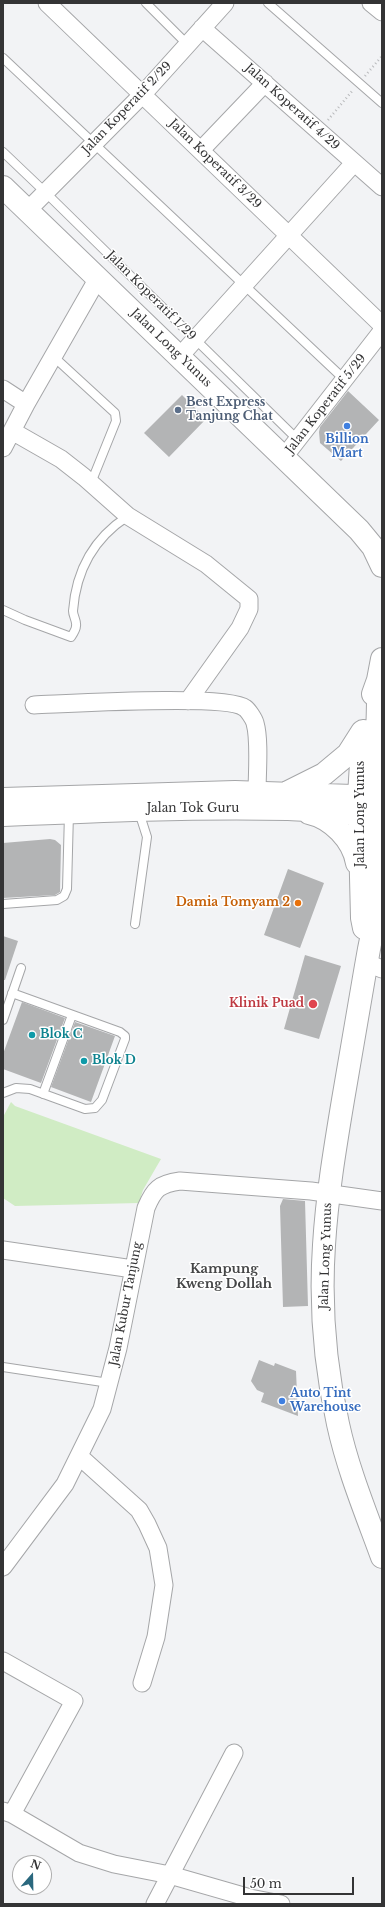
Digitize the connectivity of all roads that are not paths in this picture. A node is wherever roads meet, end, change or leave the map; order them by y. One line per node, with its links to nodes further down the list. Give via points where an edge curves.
1 (47, 3): 11 (street, Jalan Koperatif 3/29)
2 (146, 3): 8 (lane)
3 (225, 3): 7 (street, Jalan Koperatif 2/29)
4 (268, 3): 12 (lane)
5 (371, 3): 6 (street)
6 (382, 12)
7 (202, 28): 8 (street, Jalan Koperatif 2/29); 10 (street, Jalan Koperatif 4/29)
8 (187, 44): 11 (street, Jalan Koperatif 2/29)
9 (3, 58): 13 (lane)
10 (264, 83): 14 (street); 16 (street, Jalan Koperatif 4/29)
11 (143, 94): 13 (street, Jalan Koperatif 2/29); 14 (street, Jalan Koperatif 3/29)
12 (382, 103)
13 (94, 143): 19 (street, Jalan Koperatif 2/29); 23 (lane)
14 (201, 150): 21 (street, Jalan Koperatif 3/29)
15 (3, 152): 19 (lane, Jalan Koperatif 1/29)
16 (354, 163): 18 (street, Jalan Koperatif 4/29); 21 (street)
17 (3, 187): 20 (main road, Jalan Long Yunus)
18 (382, 187)
19 (45, 192): 20 (street, Jalan Koperatif 2/29); 26 (lane, Jalan Koperatif 1/29)
20 (28, 210): 22 (main road, Jalan Long Yunus)
21 (289, 235): 23 (street); 24 (street, Jalan Koperatif 3/29)
22 (98, 278): 27 (street); 28 (main road, Jalan Long Yunus)
23 (244, 285): 26 (street); 29 (lane)
24 (382, 325)
25 (382, 331): 29 (street, Jalan Koperatif 5/29)
26 (195, 339): 28 (street); 33 (lane, Jalan Koperatif 1/29)
27 (54, 356): 31 (street); 36 (lane, via 115,413 116,421)
28 (180, 356): 35 (main road, Jalan Long Yunus)
29 (345, 380): 33 (street, Jalan Koperatif 5/29)
30 (3, 389): 31 (street)
31 (26, 404): 32 (street)
32 (12, 431): 34 (street); 36 (street, via 61,459)
33 (298, 440): 35 (street, Jalan Koperatif 5/29)
34 (3, 448)
35 (284, 457): 38 (main road, Jalan Long Yunus, via 359,530 373,547)
36 (91, 483): 37 (street)
37 (128, 516): 39 (lane, via 111,527 97,543 83,567 73,613 77,626 71,637); 41 (street, via 206,564 250,602 240,628)
38 (382, 566)
39 (3, 610)
40 (382, 659): 43 (main road, Jalan Long Yunus, via 365,718)
41 (188, 701): 42 (street); 44 (street, via 232,703 245,708 255,722)
42 (34, 705)
43 (374, 742): 46 (main road, via 348,754); 47 (main road, Jalan Long Yunus)
44 (258, 793): 45 (main road, Jalan Tok Guru); 46 (main road, Jalan Tok Guru)
45 (3, 798)
46 (286, 801): 47 (main road, Jalan Tok Guru); 48 (main road, Jalan Tok Guru); 52 (main road, via 326,820 340,831 352,846)
47 (372, 806): 52 (main road, Jalan Long Yunus)
48 (138, 810): 49 (main road, Jalan Tok Guru); 54 (lane, via 147,837)
49 (69, 812): 50 (main road, Jalan Tok Guru); 53 (lane, via 67,889 64,896 57,900)
50 (3, 814)
51 (382, 874): 52 (main road)
52 (369, 892): 55 (main road, Jalan Long Yunus, via 375,924)
53 (3, 904)
54 (135, 924)
55 (372, 960): 62 (main road, Jalan Long Yunus)
56 (21, 968): 57 (lane)
57 (12, 993): 58 (lane); 59 (lane)
58 (72, 1015): 61 (lane); 61 (lane, via 120,1032 124,1036 124,1042 102,1100 95,1108 85,1109)
59 (3, 1020)
60 (3, 1093): 61 (lane, via 23,1088)
61 (43, 1094)
62 (328, 1193): 63 (street, Jalan Kubur Tanjung); 65 (street, Jalan Kubur Tanjung, via 180,1181 165,1183 153,1193 146,1208); 69 (main road, Jalan Long Yunus, via 323,1275 328,1365 338,1424 354,1482)
63 (382, 1201)
64 (3, 1250): 65 (street)
65 (133, 1269): 67 (street, Jalan Kubur Tanjung)
66 (3, 1367): 67 (lane)
67 (109, 1383): 68 (street, Jalan Kubur Tanjung, via 102,1409)
68 (79, 1456): 70 (street, Jalan Kubur Tanjung, via 65,1484); 72 (street, via 139,1510 158,1548 164,1585 156,1637)
69 (382, 1557)
70 (3, 1567)
71 (3, 1661): 74 (street, via 74,1701)
72 (142, 1683)
73 (234, 1753): 75 (street)
74 (7, 1812): 75 (street, via 79,1853 114,1864)
75 (170, 1875): 76 (street); 77 (street, via 250,1898)
76 (155, 1904)
77 (281, 1904)

